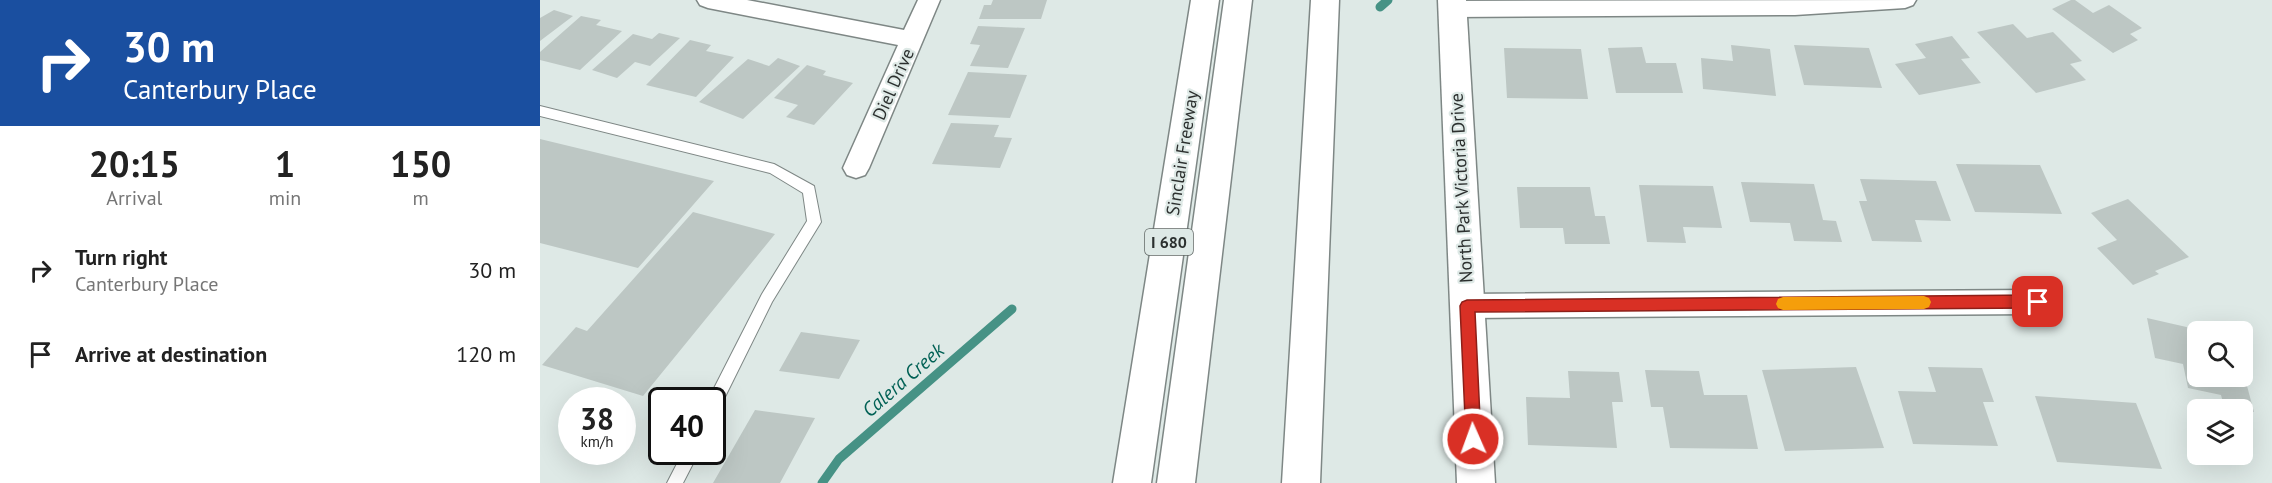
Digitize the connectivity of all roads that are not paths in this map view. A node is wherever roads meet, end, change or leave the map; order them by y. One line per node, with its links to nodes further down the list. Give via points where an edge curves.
1 (708, 0): 8 (street)
2 (929, 0): 8 (street, Diel Drive)
3 (1205, 0): 16 (main road, Sinclair Freeway / I 680)
4 (1238, 0): 17 (main road, I 680)
5 (1325, 0): 18 (main road)
6 (1905, 0): 7 (street, via 1795,6)
7 (1452, 5): 12 (main road, North Park Victoria Drive)
8 (913, 40): 10 (street, Diel Drive)
9 (540, 111): 13 (lane, via 774,169 809,190 814,222 768,298)
10 (856, 168)
11 (2038, 302): 12 (street)
12 (1467, 306): 19 (main road, North Park Victoria Drive)
13 (723, 387)
14 (684, 465): 15 (lane)
15 (675, 483)
16 (1132, 483)
17 (1176, 483)
18 (1301, 483)
19 (1476, 483)

